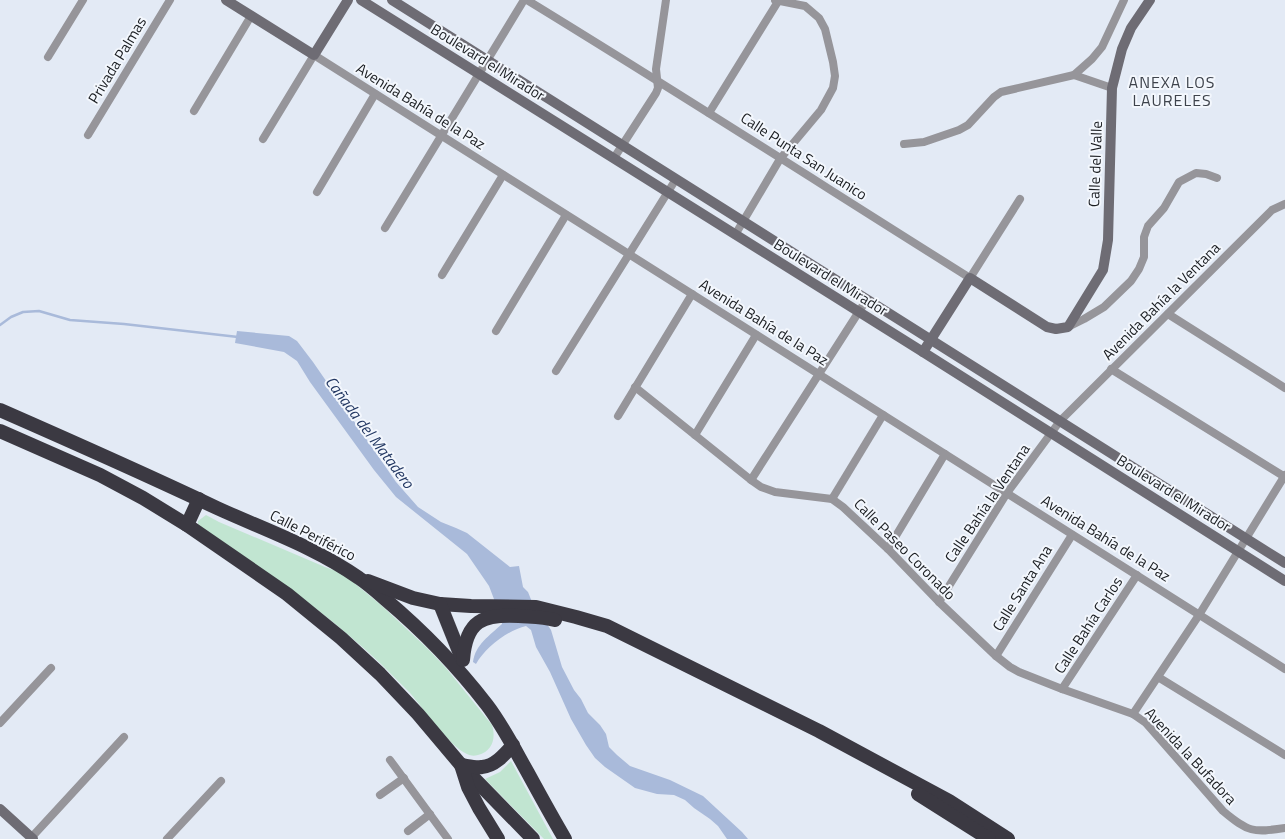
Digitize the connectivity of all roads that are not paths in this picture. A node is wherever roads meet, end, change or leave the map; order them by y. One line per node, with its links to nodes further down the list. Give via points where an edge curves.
1 (83, 0): 14 (street)
2 (170, 0): 23 (street, Privada Palmas)
3 (226, 0): 12 (main road, Avenida Bahía de la Paz)
4 (348, 0): 13 (main road)
5 (361, 0): 16 (main road, Boulevard el Mirador)
6 (392, 0): 15 (main road, Boulevard el Mirador)
7 (525, 0): 15 (street); 18 (street, Calle Punta San Juanico)
8 (666, 0): 18 (street, via 656,69)
9 (777, 0): 22 (street); 29 (street, via 805,6 819,18 825,29 835,76 833,88 821,110)
10 (1124, 0): 17 (street, via 1102,47)
11 (1150, 0): 19 (main road, Calle del Valle, via 1131,28)
12 (251, 16): 13 (main road, Avenida Bahía de la Paz); 21 (street)
13 (314, 55): 20 (street, Avenida Bahía de la Paz); 25 (street)
14 (48, 57)
15 (488, 60): 16 (street); 27 (main road, Boulevard el Mirador)
16 (479, 74): 24 (street); 28 (main road, Boulevard el Mirador)
17 (1074, 75): 19 (street); 26 (street, via 1001,92 959,130 924,142)
18 (658, 82): 22 (street, Calle Punta San Juanico); 27 (street, via 656,93)
19 (1112, 88): 48 (main road, Calle del Valle, via 1106,257 1103,270)
20 (375, 94): 24 (street, Avenida Bahía de la Paz); 33 (street)
21 (194, 111)
22 (709, 113): 29 (street, Calle Punta San Juanico)
23 (88, 135)
24 (441, 136): 30 (street, Avenida Bahía de la Paz); 39 (street)
25 (263, 139)
26 (904, 144)
27 (622, 145): 28 (street); 32 (main road, Boulevard el Mirador)
28 (614, 158): 34 (main road, Boulevard el Mirador)
29 (780, 159): 38 (street); 43 (street, Calle Punta San Juanico)
30 (503, 175): 37 (street, Avenida Bahía de la Paz); 42 (street)
31 (1217, 178): 48 (street, via 1196,173 1180,182 1148,226 1144,237 1144,257 1132,281 1104,307)
32 (676, 179): 34 (street); 38 (main road, Boulevard el Mirador)
33 (317, 192)
34 (668, 192): 40 (main road, Boulevard el Mirador); 41 (street)
35 (1020, 199): 43 (street)
36 (1285, 204): 47 (street, Avenida Bahía la Ventana, via 1272,210)
37 (566, 215): 41 (street, Avenida Bahía de la Paz); 49 (street)
38 (743, 221): 40 (street); 45 (main road, Boulevard el Mirador)
39 (385, 228)
40 (735, 235): 46 (main road, Boulevard el Mirador)
41 (629, 255): 44 (street, Avenida Bahía de la Paz); 54 (street)
42 (442, 275)
43 (970, 278): 48 (main road, Calle Punta San Juanico, via 1047,328); 51 (main road)
44 (692, 294): 50 (street, Avenida Bahía de la Paz); 56 (street)
45 (867, 299): 46 (street); 51 (main road, Boulevard el Mirador)
46 (858, 312): 52 (main road, Boulevard el Mirador); 55 (street)
47 (1168, 314): 53 (street, Avenida Bahía la Ventana); 57 (street)
48 (1068, 327)
49 (496, 331)
50 (756, 335): 55 (street, Avenida Bahía de la Paz); 64 (street)
51 (932, 340): 52 (main road); 61 (main road, Boulevard el Mirador)
52 (923, 352): 63 (main road, Boulevard el Mirador)
53 (1111, 369): 61 (street, Avenida Bahía la Ventana); 66 (street)
54 (556, 371)
55 (819, 374): 59 (street, Avenida Bahía de la Paz); 67 (street)
56 (635, 387): 60 (street); 64 (street, Calle Paseo Coronado)
57 (1285, 388)
58 (0, 410): 69 (highway, Calle Periférico)
59 (883, 415): 65 (street, Avenida Bahía de la Paz); 70 (street)
60 (618, 416)
61 (1060, 421): 63 (street, Calle Bahía la Ventana); 73 (main road, Boulevard el Mirador)
62 (0, 431): 71 (highway, via 100,475)
63 (1051, 433): 68 (street, Calle Bahía la Ventana); 75 (main road, Boulevard el Mirador)
64 (695, 436): 67 (street, Calle Paseo Coronado)
65 (945, 454): 68 (street, Avenida Bahía de la Paz); 74 (street)
66 (1285, 476): 73 (street)
67 (751, 480): 70 (street, Calle Paseo Coronado, via 775,492)
68 (1007, 493): 72 (street, Avenida Bahía de la Paz); 80 (street, Calle Bahía la Ventana)
69 (199, 499): 71 (highway); 78 (highway, Calle Periférico, via 331,560)
70 (832, 499): 74 (street, Calle Paseo Coronado)
71 (187, 525): 97 (highway, via 287,594 341,638 418,714)
72 (1072, 534): 77 (street, Avenida Bahía de la Paz); 84 (street, Calle Santa Ana)
73 (1246, 539): 75 (street); 76 (main road, Boulevard el Mirador)
74 (888, 549): 80 (street, Calle Paseo Coronado)
75 (1238, 551): 79 (main road, Boulevard el Mirador); 83 (street)
76 (1285, 563)
77 (1137, 575): 83 (street, Avenida Bahía de la Paz); 90 (street, Calle Bahía Carlos)
78 (360, 578): 81 (highway, via 413,598); 89 (highway, Calle Periférico, via 413,622)
79 (1285, 581)
80 (939, 602): 84 (street, Calle Paseo Coronado)
81 (440, 604): 82 (highway); 85 (highway)
82 (494, 611): 85 (highway, via 471,631); 111 (highway, via 502,615 547,618 605,633 814,737 910,789); 112 (highway, via 536,607 607,626 819,731 940,797)
83 (1199, 615): 87 (street, Avenida Bahía de la Paz); 88 (street)
84 (996, 656): 90 (street, Calle Paseo Coronado, via 1019,672)
85 (462, 660): 89 (highway)
86 (51, 668): 92 (street)
87 (1285, 669)
88 (1158, 677): 91 (street); 95 (street)
89 (474, 689): 94 (highway, Calle Periférico)
90 (1062, 689): 91 (street, Calle Paseo Coronado)
91 (1133, 714): 103 (street, Avenida la Bufadora, via 1146,723 1238,824 1262,832)
92 (0, 723)
93 (124, 738): 105 (street)
94 (512, 745): 97 (highway, via 491,764 482,767); 110 (highway, Calle Periférico)
95 (1285, 755)
96 (390, 760): 98 (street)
97 (461, 765): 108 (highway, via 468,787); 109 (highway)
98 (404, 778): 100 (street); 102 (street)
99 (221, 781): 106 (street)
100 (380, 795)
101 (0, 809): 105 (main road)
102 (430, 814): 104 (street); 107 (street)
103 (1285, 828)
104 (408, 831)
105 (31, 839)
106 (167, 839)
107 (448, 839)
108 (498, 839)
109 (533, 839)
110 (565, 839)
111 (989, 839)
112 (1008, 839)

